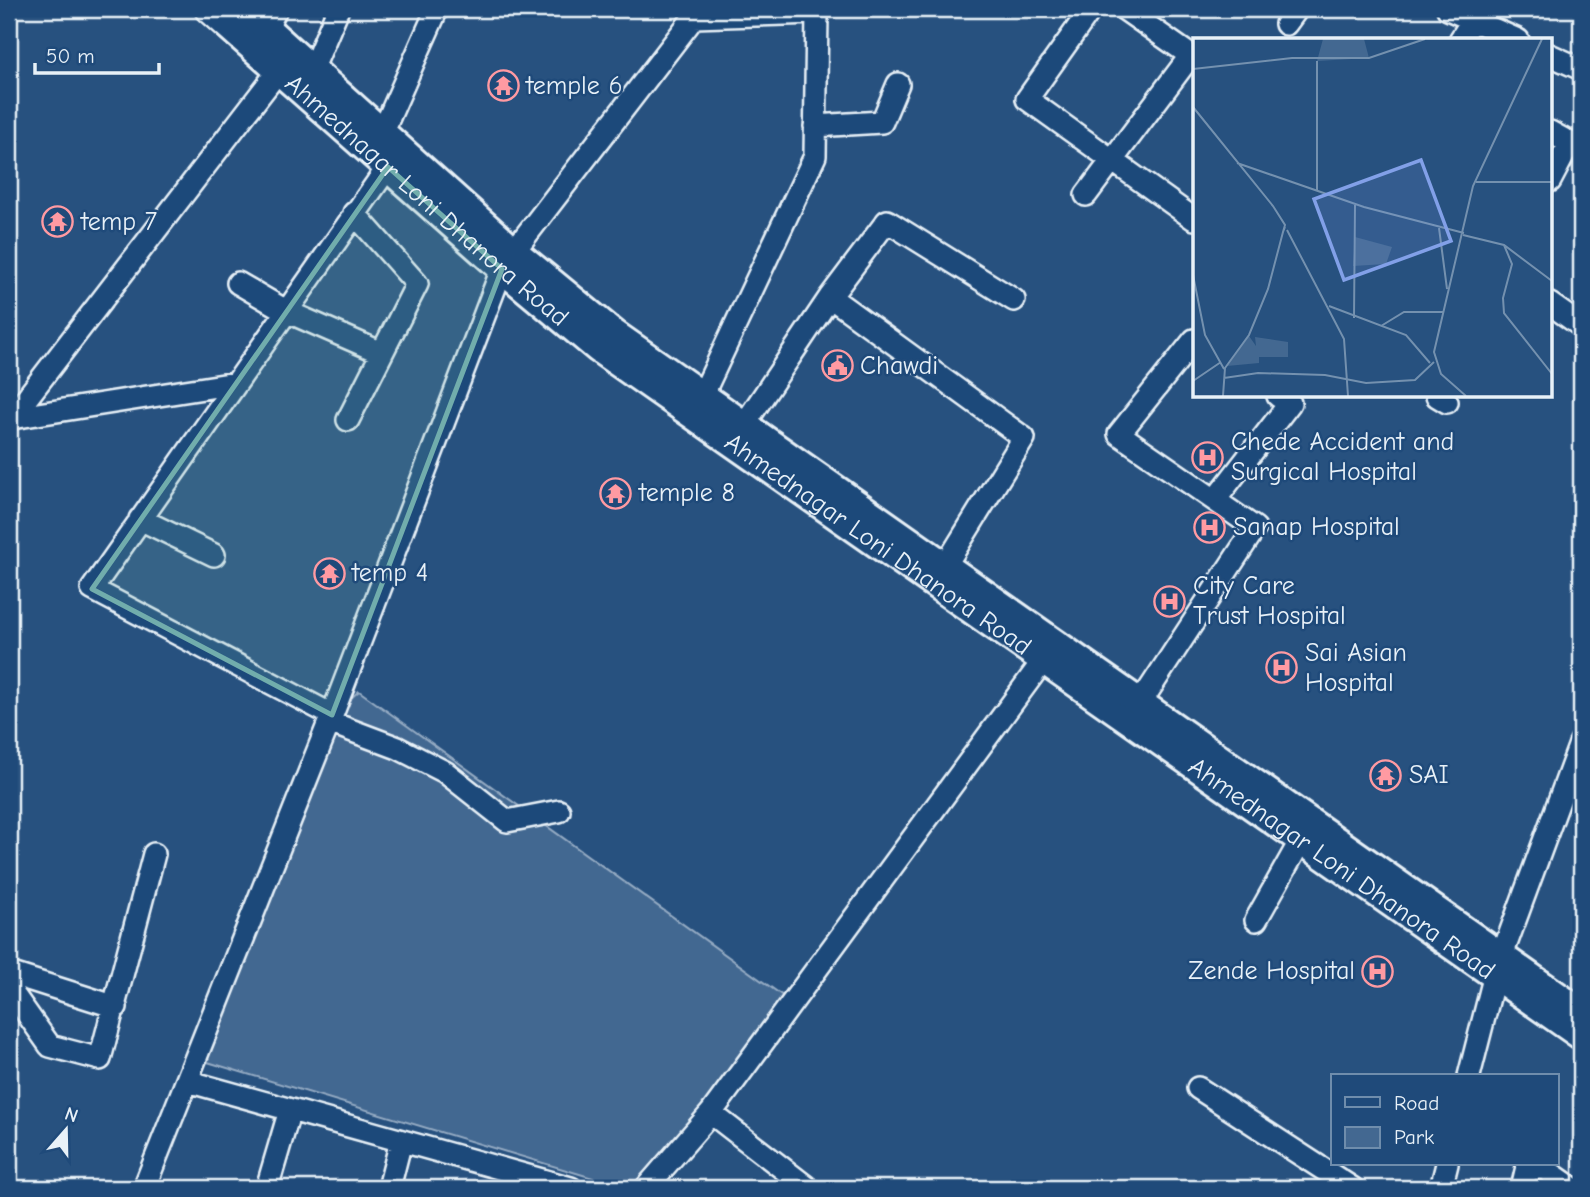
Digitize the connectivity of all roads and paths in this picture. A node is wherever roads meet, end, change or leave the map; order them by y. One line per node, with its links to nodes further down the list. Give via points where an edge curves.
1 (209, 9): 17 (main road, Ahmednagar Loni Dhanora Road)
2 (245, 9): 9 (main road, Ahmednagar Loni Dhanora Road)
3 (338, 9): 15 (street)
4 (437, 9): 20 (street)
5 (1091, 9): 22 (street, via 1027,99)
6 (1124, 9): 14 (street)
7 (1448, 9): 10 (street)
8 (819, 11): 19 (street); 28 (street, via 694,17)
9 (271, 18): 15 (main road, Ahmednagar Loni Dhanora Road)
10 (1473, 20): 11 (street); 12 (street)
11 (1461, 38)
12 (1514, 38)
13 (1552, 56): 16 (street)
14 (1193, 57): 22 (street)
15 (313, 68): 20 (main road, Ahmednagar Loni Dhanora Road)
16 (1581, 69)
17 (279, 70): 23 (main road, Ahmednagar Loni Dhanora Road); 40 (street)
18 (898, 85): 19 (street, via 882,122)
19 (815, 126): 38 (street, via 815,156)
20 (383, 131): 28 (main road, Ahmednagar Loni Dhanora Road)
21 (1552, 133): 24 (street, via 1570,143)
22 (1112, 160): 25 (street); 27 (street)
23 (388, 167): 26 (street); 28 (main road, Ahmednagar Loni Dhanora Road)
24 (1552, 176)
25 (1086, 195)
26 (354, 213): 33 (street); 36 (street, via 417,284)
27 (1193, 218)
28 (508, 260): 38 (main road, Ahmednagar Loni Dhanora Road); 47 (main road, Ahmednagar Loni Dhanora Road, via 598,349); 49 (street)
29 (237, 283): 33 (street)
30 (830, 297): 31 (street, via 887,221); 42 (street); 46 (street, via 1024,438)
31 (1014, 300)
32 (1552, 305): 34 (street)
33 (286, 311): 36 (street); 37 (street)
34 (1581, 326)
35 (1193, 342): 43 (street, via 1119,433)
36 (382, 353): 41 (street)
37 (236, 383): 40 (street); 44 (street)
38 (702, 396): 42 (main road, Ahmednagar Loni Dhanora Road)
39 (1280, 397): 43 (street, via 1290,403)
40 (11, 420)
41 (348, 420)
42 (744, 425): 46 (main road, Ahmednagar Loni Dhanora Road)
43 (1215, 500): 48 (street, via 1255,528)
44 (140, 519): 45 (street); 49 (street, via 92,589)
45 (214, 555)
46 (945, 566): 48 (main road, Ahmednagar Loni Dhanora Road)
47 (1043, 661): 52 (main road, Ahmednagar Loni Dhanora Road); 65 (street)
48 (1141, 702): 55 (main road, Ahmednagar Loni Dhanora Road)
49 (331, 718): 51 (street, via 445,772 507,821); 62 (street)
50 (1581, 741): 55 (street)
51 (559, 811)
52 (1301, 840): 54 (street); 55 (main road, Ahmednagar Loni Dhanora Road)
53 (154, 854): 58 (street)
54 (1256, 920)
55 (1498, 968): 59 (main road, Ahmednagar Loni Dhanora Road); 60 (main road, Ahmednagar Loni Dhanora Road); 61 (street)
56 (9, 973): 58 (street)
57 (9, 988): 58 (street, via 50,1046 100,1059)
58 (116, 1007)
59 (1581, 1012)
60 (1581, 1036)
61 (1470, 1074)
62 (187, 1081): 64 (street); 69 (street)
63 (1198, 1088): 75 (street)
64 (290, 1110): 66 (street); 70 (street)
65 (711, 1113): 73 (street); 74 (street)
66 (401, 1141): 68 (street); 71 (street)
67 (1446, 1166): 76 (street)
68 (518, 1181): 72 (street)
69 (144, 1188)
70 (267, 1188)
71 (389, 1188)
72 (571, 1188)
73 (646, 1188)
74 (807, 1188)
75 (1352, 1188)
76 (1441, 1188)
77 (1522, 1188): 78 (street, via 1527,1167 1545,1169)
78 (1572, 1188)

